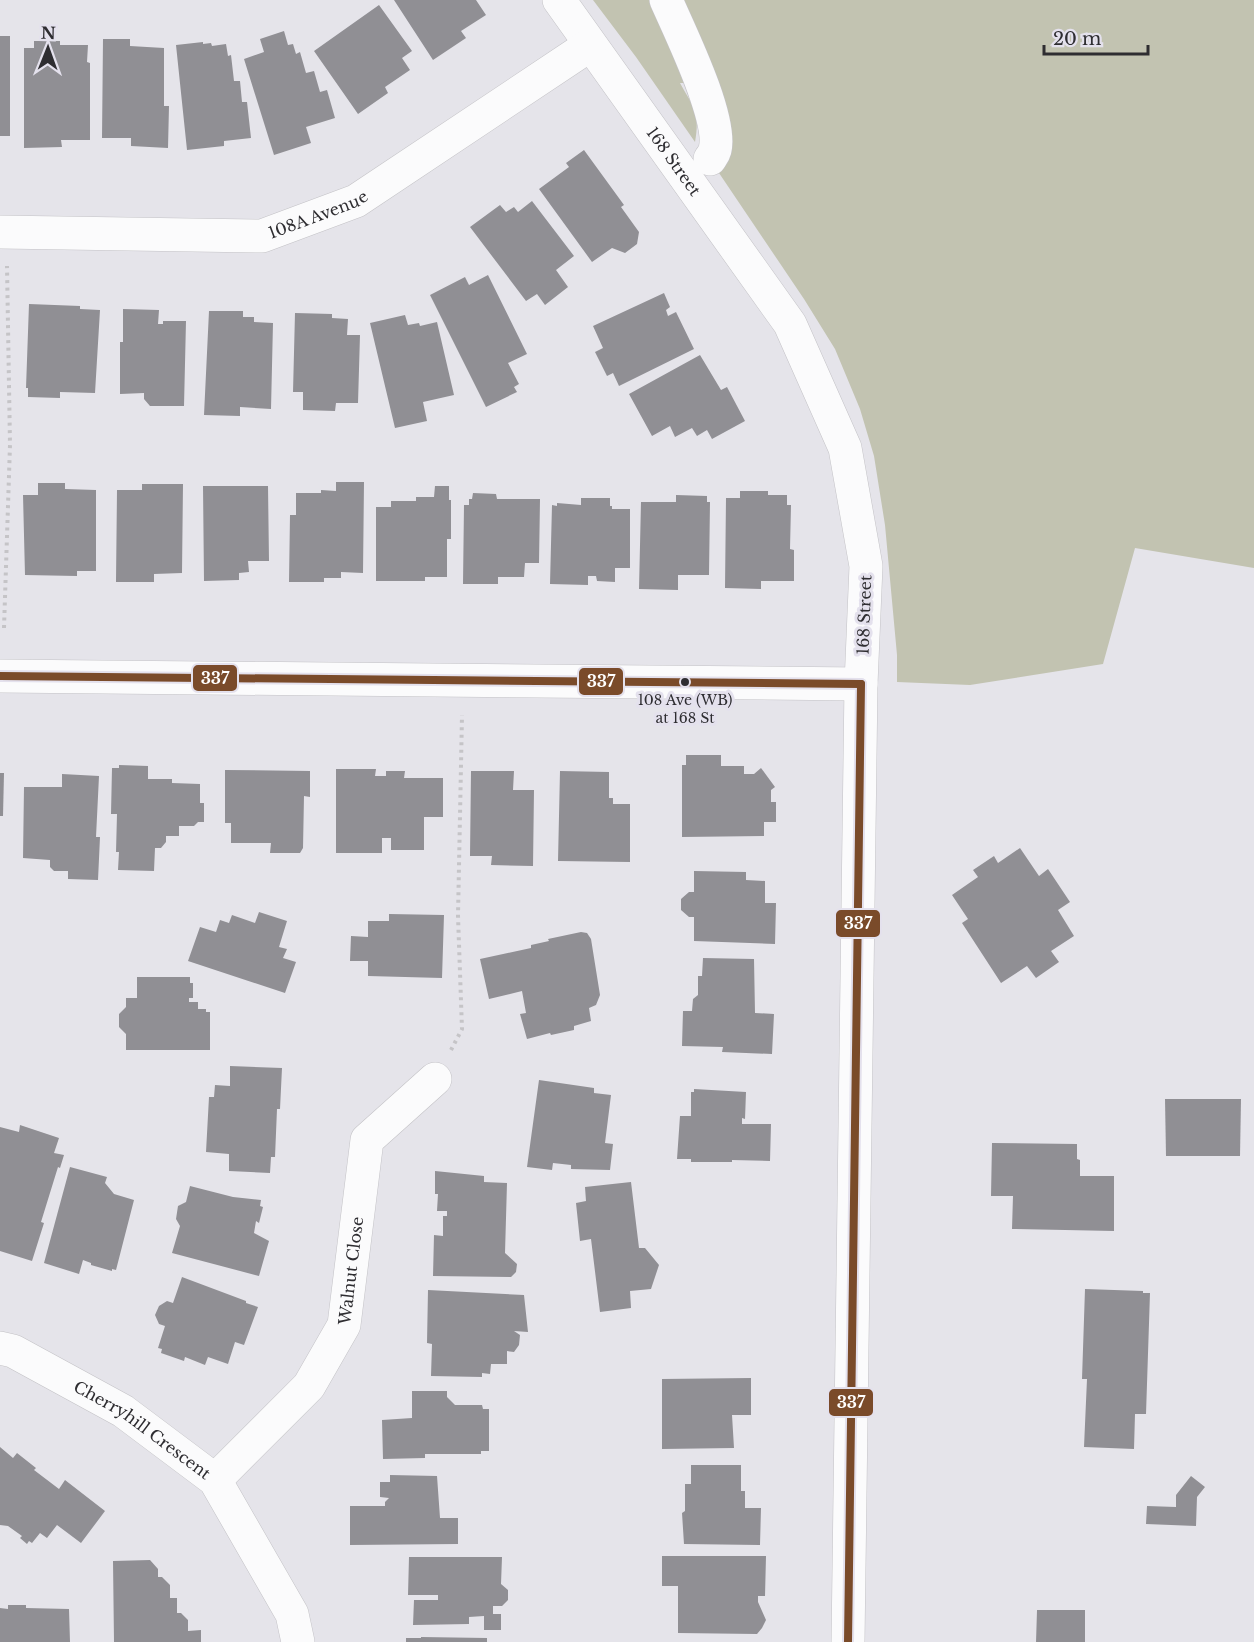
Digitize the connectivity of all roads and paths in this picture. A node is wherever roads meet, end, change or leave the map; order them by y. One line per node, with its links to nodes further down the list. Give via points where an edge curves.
1 (559, 0): 3 (street, 168 Street)
2 (666, 0): 4 (street, via 702,83 713,120 715,150)
3 (590, 45): 5 (street, 108A Avenue, via 356,201 262,236); 8 (street, 168 Street, via 790,324 844,448 866,566)
4 (711, 159)
5 (3, 247): 6 (path, via 10,445)
6 (4, 628)
7 (0, 676): 8 (street)
8 (861, 684): 14 (street, 168 Street)
9 (462, 714): 10 (path, via 458,916 462,1029)
10 (435, 1079): 12 (street, Walnut Close, via 367,1140 344,1326 309,1386)
11 (0, 1348): 12 (street, Cherryhill Crescent, via 13,1351 123,1411)
12 (215, 1480): 13 (street, Cherryhill Crescent, via 292,1614)
13 (298, 1642)
14 (848, 1642)

